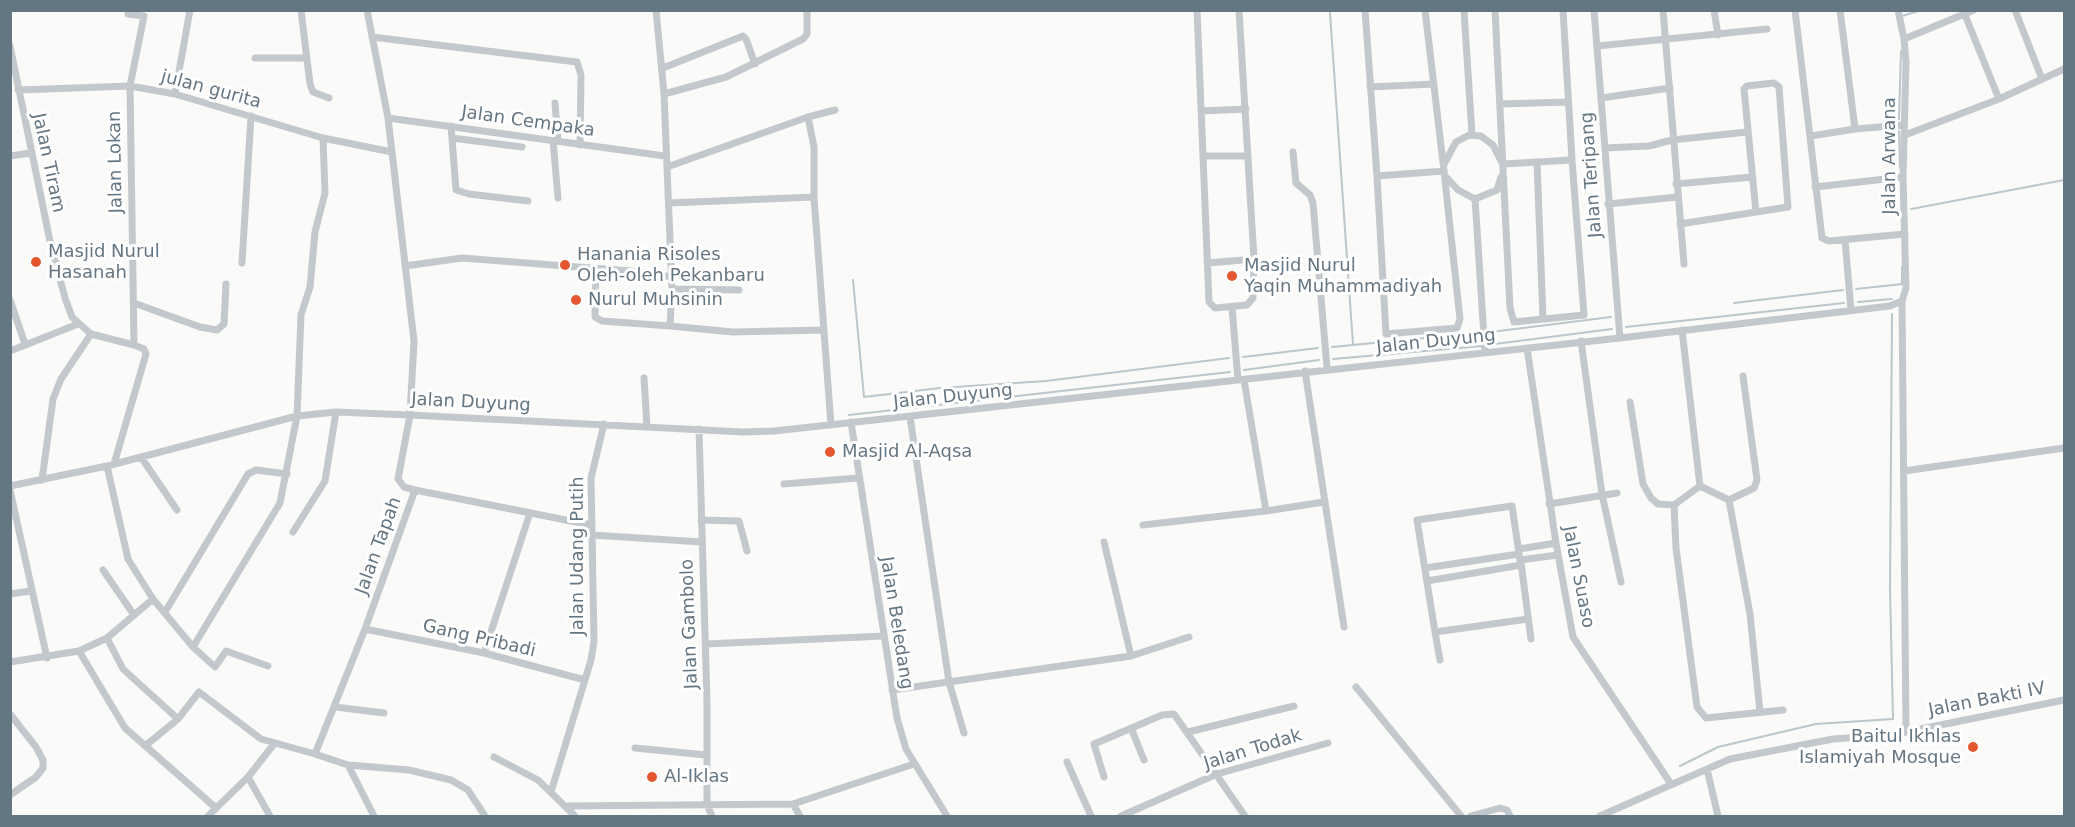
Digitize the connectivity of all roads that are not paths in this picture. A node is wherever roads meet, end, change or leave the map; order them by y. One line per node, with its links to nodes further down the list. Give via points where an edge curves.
1 (128, 10): 37 (street, Jalan Lokan, via 128,14 144,16)
2 (190, 10): 41 (street)
3 (301, 10): 31 (street)
4 (367, 10): 25 (street, Jalan Tapah)
5 (656, 10): 33 (street)
6 (807, 10): 32 (street, via 807,34 803,39)
7 (1197, 10): 51 (street)
8 (1239, 10): 49 (street)
9 (1365, 10): 38 (street)
10 (1425, 10): 36 (street)
11 (1464, 10): 60 (street)
12 (1495, 10): 48 (street)
13 (1563, 10): 46 (street)
14 (1594, 10): 29 (street, Jalan Teripang)
15 (1663, 10): 27 (street)
16 (1714, 10): 24 (street)
17 (1795, 10): 62 (street)
18 (1840, 10): 57 (street)
19 (1898, 10): 26 (street, Jalan Arwana)
20 (1974, 10): 22 (street)
21 (2015, 10): 35 (street)
22 (1965, 15): 26 (street); 45 (street)
23 (1767, 29): 24 (street)
24 (1718, 34): 27 (street)
25 (372, 37): 54 (street, Jalan Tapah); 68 (street, via 577,62 581,75)
26 (1904, 39): 55 (street, Jalan Arwana)
27 (1665, 40): 29 (street); 39 (street)
28 (10, 46): 40 (street, Jalan Tiram)
29 (1597, 46): 44 (street, Jalan Teripang)
30 (255, 58): 31 (street)
31 (306, 58): 43 (street, via 313,92)
32 (755, 64): 33 (street, via 743,36); 42 (street, via 708,84)
33 (663, 68): 42 (street)
34 (2064, 69): 35 (street)
35 (2042, 79): 45 (street)
36 (1434, 84): 38 (street); 82 (street)
37 (130, 86): 40 (street, julan gurita); 41 (street, julan gurita); 111 (street, Jalan Lokan)
38 (1370, 87): 83 (street)
39 (1670, 88): 44 (street); 65 (street)
40 (18, 90): 72 (street, Jalan Tiram)
41 (175, 94): 52 (street, julan gurita)
42 (664, 94): 75 (street)
43 (328, 98)
44 (1601, 98): 70 (street, Jalan Teripang)
45 (1999, 99): 61 (street)
46 (1568, 102): 48 (street); 78 (street)
47 (555, 103): 66 (street)
48 (1500, 104): 80 (street)
49 (1246, 109): 51 (street); 77 (street)
50 (835, 110): 53 (street)
51 (1202, 111): 76 (street)
52 (251, 116): 63 (street, julan gurita); 100 (street)
53 (808, 117): 81 (street); 88 (street, via 814,147)
54 (387, 118): 56 (street, Jalan Cempaka); 73 (street, Jalan Tapah)
55 (1904, 125): 57 (street); 61 (street, Jalan Arwana)
56 (451, 126): 58 (street, Jalan Cempaka); 64 (street)
57 (1856, 129): 62 (street)
58 (493, 132): 66 (street, Jalan Cempaka); 67 (street)
59 (1747, 132): 65 (street); 84 (street); 95 (street, via 1745,88 1776,83 1788,206 1785,210)
60 (1473, 135): 80 (street, via 1493,145); 82 (street, via 1456,142 1445,160)
61 (1905, 135): 85 (street, Jalan Arwana)
62 (1811, 136): 87 (street)
63 (323, 138): 73 (street, julan gurita); 135 (street, via 325,193 300,325)
64 (452, 138): 67 (street); 92 (street, via 455,185 459,192)
65 (1672, 140): 70 (street, via 1649,146); 86 (street)
66 (556, 141): 68 (street, Jalan Cempaka); 90 (street)
67 (492, 143): 69 (street)
68 (580, 145): 75 (street, Jalan Cempaka)
69 (522, 147)
70 (1605, 148): 94 (street, Jalan Teripang)
71 (1293, 152): 127 (street, via 1296,183 1314,203)
72 (31, 153): 74 (street); 115 (street, Jalan Tiram, via 65,298)
73 (392, 153): 103 (street, Jalan Tapah)
74 (10, 156)
75 (665, 156): 81 (street)
76 (1204, 156): 77 (street); 101 (street)
77 (1248, 156): 99 (street)
78 (1572, 160): 79 (street); 114 (street, via 1584,315)
79 (1537, 162): 80 (street); 114 (street)
80 (1503, 164): 91 (street, via 1497,190); 114 (street, via 1510,308 1514,322)
81 (667, 167): 93 (street)
82 (1444, 171): 83 (street); 83 (street, via 1460,319 1457,328 1386,334); 91 (street, via 1448,182)
83 (1377, 176)
84 (1752, 177): 86 (street); 95 (street)
85 (1903, 177): 87 (street); 97 (street, Jalan Arwana)
86 (1676, 184): 89 (street)
87 (1815, 187): 98 (street, via 1822,238)
88 (814, 197): 93 (street); 117 (street)
89 (1677, 197): 94 (street); 96 (street)
90 (558, 198)
91 (1475, 199): 122 (street)
92 (528, 201)
93 (669, 203): 105 (street)
94 (1608, 204): 120 (street, Jalan Teripang)
95 (1756, 212): 96 (street)
96 (1680, 224): 102 (street)
97 (1905, 234): 98 (street); 110 (street, Jalan Arwana, via 1906,288)
98 (1845, 240): 113 (street)
99 (1254, 259): 101 (street); 112 (street, via 1252,301)
100 (242, 263)
101 (1208, 263): 112 (street, via 1210,304 1215,308)
102 (1684, 264)
103 (405, 266): 104 (street, via 462,258); 134 (street, Jalan Tapah, via 414,341)
104 (596, 269): 105 (street); 116 (street, via 595,316 602,321)
105 (672, 277): 107 (street)
106 (226, 284): 111 (street, via 224,324 217,330)
107 (672, 288): 108 (street); 116 (street)
108 (739, 290)
109 (10, 300): 123 (street)
110 (1902, 302): 113 (street, Jalan Duyung); 145 (street, Jalan Arwana)
111 (134, 303): 124 (street, Jalan Lokan)
112 (1232, 307): 131 (street)
113 (1851, 310): 118 (street, Jalan Duyung)
114 (1543, 319)
115 (78, 324): 119 (street, Jalan Tiram); 123 (street)
116 (670, 326): 117 (street, via 733,332)
117 (824, 330): 139 (street)
118 (1682, 330): 120 (street, Jalan Duyung); 150 (street)
119 (91, 334): 124 (street); 148 (street, via 61,379 53,399)
120 (1620, 338): 121 (street, Jalan Duyung)
121 (1581, 341): 125 (street, Jalan Duyung); 154 (street)
122 (1484, 342): 125 (street, Jalan Duyung); 127 (street, Jalan Duyung)
123 (25, 344): 126 (street)
124 (134, 345): 144 (street, via 144,349 146,357)
125 (1527, 348): 157 (street, Jalan Suaso)
126 (10, 351)
127 (1327, 368): 128 (street, Jalan Duyung)
128 (1305, 371): 131 (street, Jalan Duyung); 156 (street)
129 (1743, 376): 155 (street, via 1757,480 1754,488)
130 (644, 378): 140 (street)
131 (1241, 380): 136 (street, Jalan Duyung); 160 (street)
132 (1629, 402): 158 (street, via 1643,484 1658,504)
133 (336, 412): 134 (street, Jalan Duyung); 135 (street, Jalan Duyung); 165 (street, via 325,481)
134 (410, 415): 138 (street, Jalan Duyung); 152 (street, Jalan Tapah, via 398,479 404,487)
135 (297, 416): 143 (street, Jalan Duyung); 146 (street)
136 (910, 417): 137 (street, Jalan Duyung); 200 (street)
137 (851, 422): 139 (street, Jalan Duyung); 147 (street, Jalan Beledang)
138 (604, 424): 140 (street, Jalan Duyung); 163 (street, Jalan Udang Putih, via 591,477)
139 (831, 425): 141 (street, Jalan Duyung, via 774,431)
140 (647, 427): 141 (street, Jalan Duyung)
141 (699, 429): 162 (street, Jalan Gambolo)
142 (2064, 448): 145 (street)
143 (141, 457): 144 (street, Jalan Duyung); 159 (street)
144 (110, 465): 148 (street, Jalan Duyung); 179 (street, via 125,552)
145 (1904, 471): 213 (street, Jalan Arwana)
146 (287, 474): 180 (street, via 256,470 248,474); 191 (street, via 280,503)
147 (858, 478): 149 (street); 186 (street, Jalan Beledang)
148 (42, 480): 151 (street, Jalan Duyung)
149 (784, 484)
150 (1700, 486): 155 (street); 158 (street)
151 (10, 488): 177 (street)
152 (416, 490): 161 (street); 184 (street, Jalan Tapah)
153 (1617, 493): 154 (street)
154 (1602, 495): 157 (street); 176 (street)
155 (1730, 500): 207 (street, via 1750,614)
156 (1324, 502): 160 (street); 183 (street)
157 (1550, 504): 169 (street, Jalan Suaso)
158 (1674, 505): 207 (street, via 1697,707 1706,718)
159 (177, 510)
160 (1266, 511): 164 (street)
161 (530, 513): 163 (street); 193 (street)
162 (701, 520): 167 (street, Jalan Gambolo); 170 (street, via 740,521)
163 (591, 525): 166 (street, Jalan Udang Putih)
164 (1143, 525)
165 (293, 532)
166 (592, 535): 167 (street); 199 (street, Jalan Udang Putih, via 594,633)
167 (702, 542): 190 (street, Jalan Gambolo)
168 (1104, 542): 194 (street)
169 (1556, 543): 171 (street, Jalan Suaso); 172 (street)
170 (747, 551)
171 (1558, 555): 172 (street); 230 (street, Jalan Suaso, via 1574,637)
172 (1520, 557): 173 (street); 173 (street, via 1512,506 1417,520); 175 (street); 182 (street)
173 (1425, 568): 175 (street)
174 (103, 570): 181 (street)
175 (1427, 581): 185 (street)
176 (1621, 582)
177 (31, 591): 178 (street); 195 (street)
178 (10, 594)
179 (153, 599): 180 (street); 181 (street)
180 (165, 612): 191 (street)
181 (134, 615): 188 (street)
182 (1528, 619): 185 (street); 189 (street)
183 (1344, 627)
184 (365, 629): 193 (street, Gang Pribadi); 205 (street, Jalan Tapah)
185 (1435, 632): 196 (street)
186 (884, 636): 190 (street); 202 (street, Jalan Beledang)
187 (1189, 637): 194 (street)
188 (107, 638): 192 (street); 210 (street, via 123,669)
189 (1531, 639)
190 (706, 644): 220 (street, Jalan Gambolo)
191 (193, 647): 198 (street, via 215,667 226,651)
192 (79, 651): 195 (street); 217 (street, via 125,728)
193 (484, 653): 199 (street, Gang Pribadi)
194 (1131, 656): 200 (street)
195 (47, 658): 197 (street)
196 (1440, 660)
197 (10, 662)
198 (268, 666)
199 (585, 680): 231 (street, Jalan Udang Putih)
200 (950, 682): 202 (street); 214 (street)
201 (1356, 687): 249 (street)
202 (892, 690): 224 (street, Jalan Beledang, via 902,736)
203 (2064, 700): 213 (street, Jalan Bakti IV)
204 (1294, 706): 212 (street)
205 (335, 707): 208 (street); 219 (street, Jalan Tapah)
206 (1783, 710): 207 (street)
207 (1760, 712)
208 (384, 713)
209 (10, 714): 232 (street, via 36,747 44,768)
210 (178, 719): 216 (street, via 200,692 261,739); 217 (street)
211 (1131, 728): 212 (street, via 1170,713 1177,716); 222 (street); 229 (street, via 1093,745)
212 (1188, 732): 227 (street)
213 (1906, 732): 226 (street, Jalan Bakti IV, via 1767,750 1730,759)
214 (964, 733)
215 (1328, 743): 227 (street, Jalan Todak)
216 (274, 744): 219 (street); 228 (street)
217 (145, 746): 236 (street)
218 (635, 748): 220 (street)
219 (315, 754): 225 (street)
220 (706, 755): 235 (street, Jalan Gambolo)
221 (494, 757): 231 (street, via 530,775)
222 (1144, 760)
223 (1067, 762): 246 (street)
224 (914, 764): 233 (street); 245 (street, Jalan Beledang)
225 (348, 765): 240 (street); 241 (street, via 409,770 451,780 468,790)
226 (1707, 770): 230 (street, Jalan Bakti IV); 252 (street)
227 (1216, 774): 247 (street, Jalan Todak); 248 (street)
228 (248, 777): 236 (street); 239 (street)
229 (1104, 777)
230 (1671, 783): 237 (street, Jalan Bakti IV)
231 (551, 792): 234 (street)
232 (10, 795)
233 (793, 804): 235 (street); 244 (street)
234 (566, 806): 235 (street); 242 (street)
235 (706, 806): 243 (street, Jalan Gambolo)
236 (216, 808): 238 (street)
237 (1605, 815)
238 (208, 816)
239 (270, 816)
240 (374, 816)
241 (485, 816)
242 (574, 816)
243 (711, 816)
244 (800, 816)
245 (946, 816)
246 (1091, 816)
247 (1121, 816)
248 (1245, 816)
249 (1461, 816)
250 (1471, 816): 251 (street, via 1500,808)
251 (1510, 816)
252 (1718, 816)

